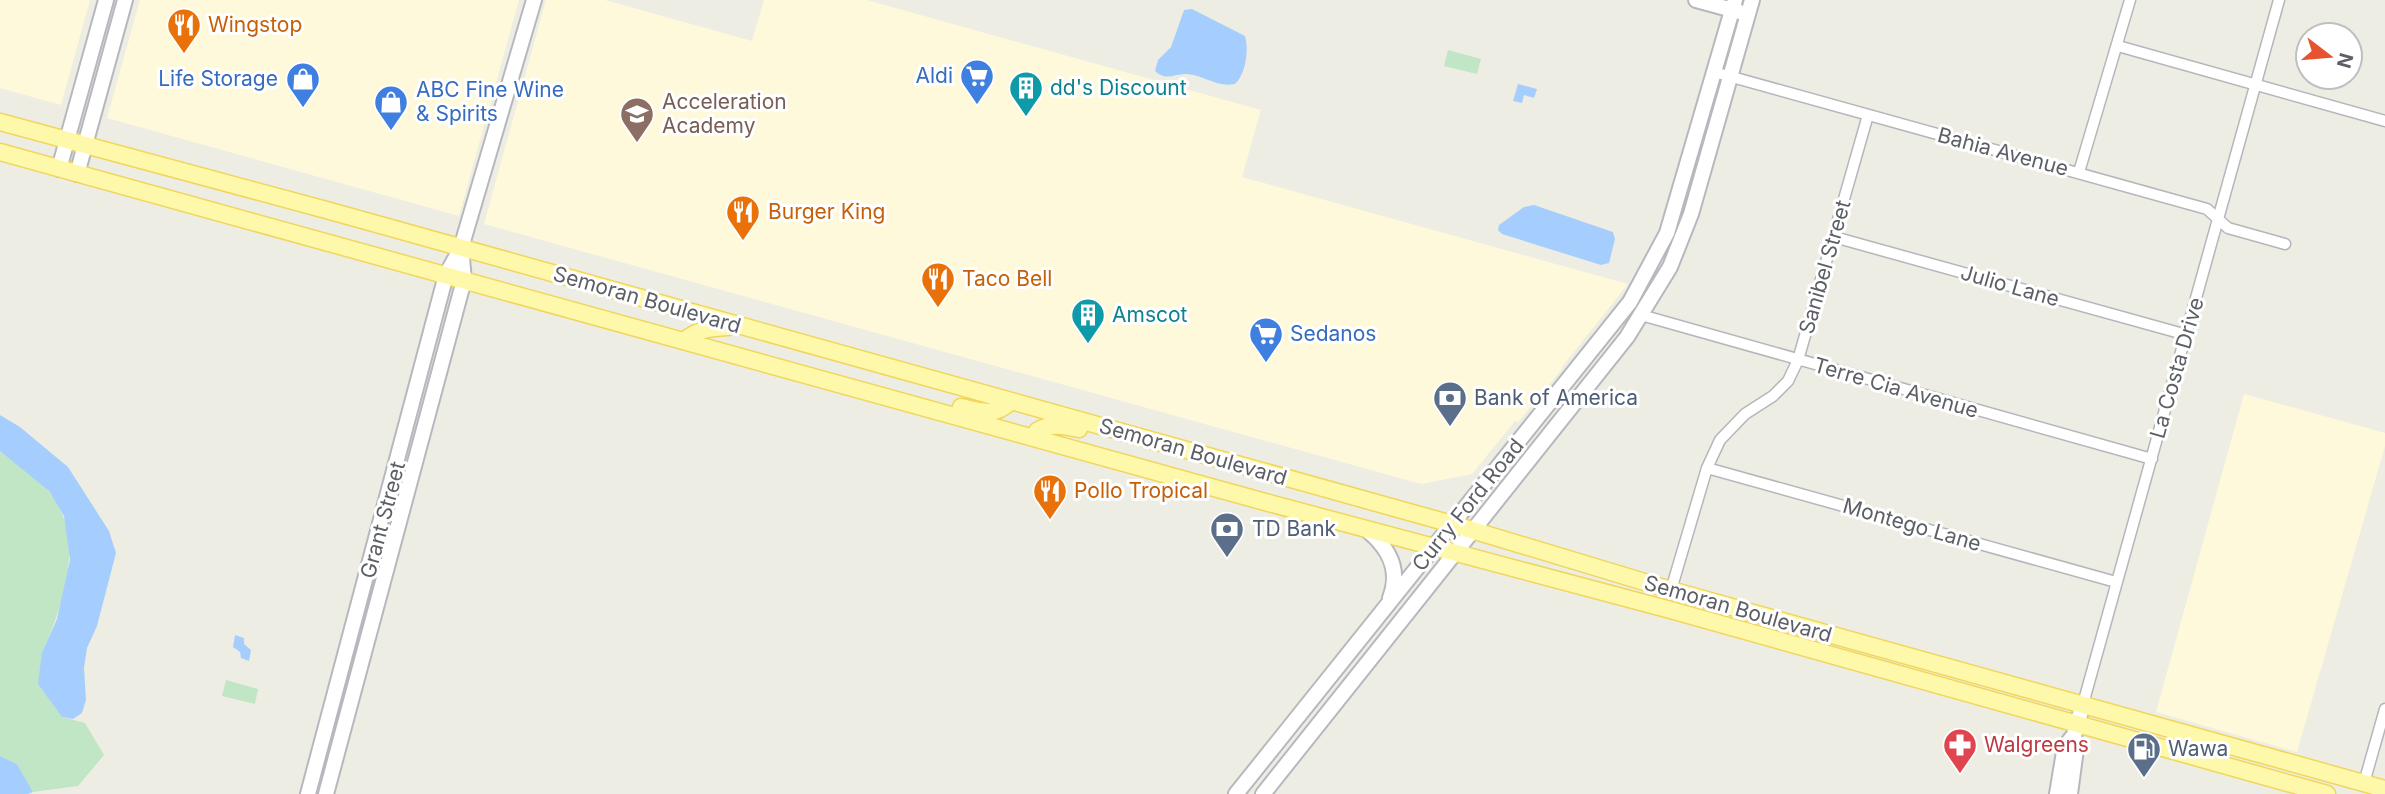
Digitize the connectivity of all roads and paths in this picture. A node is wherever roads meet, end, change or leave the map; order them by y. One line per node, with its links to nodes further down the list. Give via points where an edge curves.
1 (106, 0): 16 (main road)
2 (125, 0): 17 (main road)
3 (534, 0): 26 (main road, Grant Street)
4 (1696, 0): 7 (main road)
5 (2130, 0): 9 (street)
6 (2279, 0): 12 (street, La Costa Drive)
7 (1733, 5): 8 (main road); 10 (main road, Curry Ford Road)
8 (1750, 7): 11 (main road, Curry Ford Road)
9 (2118, 46): 12 (street); 20 (street)
10 (1714, 72): 11 (street, Bahia Avenue); 23 (main road, Curry Ford Road)
11 (1731, 75): 13 (street, Bahia Avenue); 29 (main road, Curry Ford Road, via 1691,214 1670,267)
12 (2255, 85): 14 (street); 22 (street, La Costa Drive)
13 (1868, 115): 20 (street, Bahia Avenue); 24 (street, Sanibel Street)
14 (2385, 121)
15 (0, 122): 16 (main road, Semoran Boulevard)
16 (67, 141): 17 (main road, Semoran Boulevard); 19 (main road)
17 (84, 146): 21 (main road); 26 (main road, Semoran Boulevard)
18 (0, 152): 19 (main road, Semoran Boulevard)
19 (59, 169): 21 (main road, Semoran Boulevard)
20 (2079, 172): 22 (street, Bahia Avenue, via 2207,209)
21 (77, 174): 27 (main road, Semoran Boulevard)
22 (2218, 219): 25 (street, Bahia Avenue, via 2228,229); 31 (street, La Costa Drive)
23 (1667, 233): 29 (main road, via 1665,253 1639,307); 42 (main road, Curry Ford Road, via 1610,330)
24 (1834, 237): 31 (street, Julio Lane); 33 (street, Sanibel Street)
25 (2286, 244)
26 (461, 248): 27 (main road, Grant Street); 28 (main road, Grant Street); 30 (main road, Semoran Boulevard)
27 (446, 275): 28 (main road, Semoran Boulevard); 38 (main road, Grant Street)
28 (464, 280): 32 (main road, Semoran Boulevard); 39 (main road, Grant Street)
29 (1641, 316): 33 (street, Terre Cia Avenue); 44 (main road, Curry Ford Road)
30 (741, 327): 32 (main road, via 709,328); 35 (main road, Semoran Boulevard)
31 (2187, 335): 40 (street, La Costa Drive)
32 (684, 341): 34 (main road, Semoran Boulevard)
33 (1798, 360): 40 (street, Terre Cia Avenue); 41 (street, Sanibel Street, via 1788,381 1720,440)
34 (831, 382): 35 (main road, via 852,376 987,413 1000,411); 37 (main road, Semoran Boulevard)
35 (1011, 401): 36 (main road, Semoran Boulevard)
36 (1102, 426): 37 (main road, via 1043,427); 42 (main road, Semoran Boulevard)
37 (1034, 438): 43 (main road, Semoran Boulevard)
38 (402, 446): 39 (street); 47 (main road, Grant Street)
39 (420, 451): 48 (main road, Grant Street)
40 (2152, 459): 49 (street, La Costa Drive)
41 (1707, 468): 49 (street, Montego Lane); 50 (street, Sanibel Street)
42 (1452, 524): 44 (main road, Semoran Boulevard); 45 (main road, Curry Ford Road)
43 (1367, 530): 45 (main road, Semoran Boulevard); 51 (main road, via 1379,539 1393,563 1394,588)
44 (1474, 530): 46 (main road, Curry Ford Road); 50 (main road, Semoran Boulevard)
45 (1433, 547): 46 (main road, Semoran Boulevard); 51 (main road, Curry Ford Road)
46 (1456, 553): 59 (main road, Semoran Boulevard, via 1667,609); 66 (main road, Curry Ford Road)
47 (372, 558): 48 (street); 52 (main road, Grant Street)
48 (389, 562): 53 (main road, Grant Street)
49 (2116, 582): 54 (street, La Costa Drive)
50 (1671, 590): 54 (main road, Semoran Boulevard)
51 (1388, 603): 58 (main road, Curry Ford Road)
52 (338, 685): 53 (street); 55 (main road, Grant Street)
53 (354, 690): 57 (main road, Grant Street)
54 (2083, 705): 59 (main road, La Costa Drive); 60 (main road, Semoran Boulevard)
55 (331, 709): 57 (street); 62 (main road, Grant Street)
56 (2385, 709): 60 (street)
57 (348, 714): 63 (main road, Grant Street)
58 (1300, 715): 64 (main road, Curry Ford Road); 65 (main road, via 1293,734)
59 (2076, 730): 67 (main road, La Costa Drive, via 2065,746); 68 (main road, La Costa Drive); 69 (main road, Semoran Boulevard)
60 (2364, 783): 61 (main road, Semoran Boulevard)
61 (2385, 789)
62 (308, 794)
63 (326, 794)
64 (1236, 794)
65 (1245, 794)
66 (1263, 794)
67 (2057, 794)
68 (2070, 794)
69 (2328, 794)

